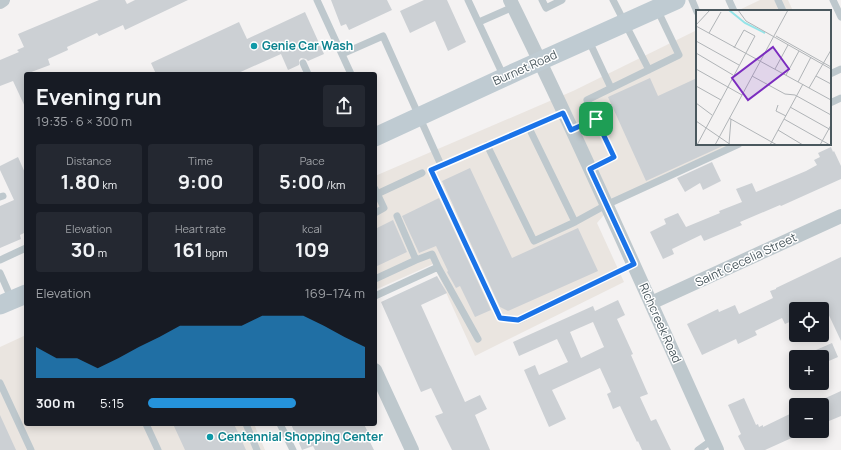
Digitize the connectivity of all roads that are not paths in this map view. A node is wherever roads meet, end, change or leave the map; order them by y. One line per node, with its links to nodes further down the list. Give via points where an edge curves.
1 (3, 0): 12 (street)
2 (317, 0): 22 (lane)
3 (468, 0): 19 (lane)
4 (542, 0): 5 (lane, via 546,8)
5 (562, 0)
6 (613, 0): 20 (lane)
7 (676, 0): 14 (main road, Burnet Road)
8 (692, 0): 15 (lane)
9 (728, 0): 16 (lane)
10 (778, 0): 17 (lane)
11 (833, 0): 18 (lane)
12 (0, 2)
13 (514, 3): 19 (lane); 23 (street, Richcreek Road)
14 (651, 9): 20 (main road, Burnet Road); 26 (lane, via 679,55)
15 (696, 10)
16 (733, 10)
17 (783, 10)
18 (841, 17)
19 (479, 22): 30 (lane)
20 (624, 23): 21 (main road, Burnet Road); 26 (lane)
21 (589, 40): 23 (main road, Burnet Road); 31 (lane)
22 (342, 54): 28 (lane); 35 (lane, via 383,36)
23 (540, 61): 30 (main road, Burnet Road); 34 (street, Richcreek Road)
24 (303, 63): 27 (lane)
25 (841, 69): 29 (lane)
26 (648, 70): 31 (lane)
27 (307, 72)
28 (350, 72)
29 (831, 74)
30 (504, 77): 35 (main road, Burnet Road)
31 (611, 88): 36 (lane, via 587,100)
32 (841, 98): 33 (lane)
33 (831, 102)
34 (563, 113): 37 (lane); 38 (street, Richcreek Road)
35 (419, 117): 39 (main road, Burnet Road); 42 (lane)
36 (596, 119): 38 (lane); 43 (lane, via 614,157)
37 (528, 128): 40 (lane); 51 (lane)
38 (571, 130): 43 (street, Richcreek Road)
39 (377, 134)
40 (487, 145): 42 (lane); 51 (lane, via 534,241)
41 (737, 145): 47 (lane)
42 (441, 165): 55 (lane, via 431,170 500,318 518,320)
43 (590, 169): 47 (street, Richcreek Road)
44 (422, 173): 45 (lane)
45 (377, 192)
46 (377, 194): 48 (lane, via 384,208)
47 (606, 205): 51 (lane); 55 (street, Richcreek Road)
48 (377, 212)
49 (397, 216): 54 (lane)
50 (841, 216): 61 (street, Saint Cecelia Street)
51 (575, 222)
52 (24, 249): 53 (lane)
53 (0, 260)
54 (416, 260): 56 (lane, via 432,254); 58 (lane)
55 (634, 264): 61 (street, Richcreek Road)
56 (438, 267): 59 (lane); 62 (lane)
57 (0, 273): 60 (lane)
58 (377, 278)
59 (377, 295)
60 (13, 300)
61 (651, 304): 68 (street, Richcreek Road)
62 (478, 339)
63 (377, 374): 73 (street)
64 (0, 383): 69 (lane)
65 (147, 426): 70 (lane)
66 (247, 426): 71 (lane)
67 (281, 426): 72 (lane)
68 (715, 445): 74 (lane)
69 (31, 450)
70 (158, 450)
71 (257, 450)
72 (293, 450)
73 (412, 450)
74 (698, 450)

